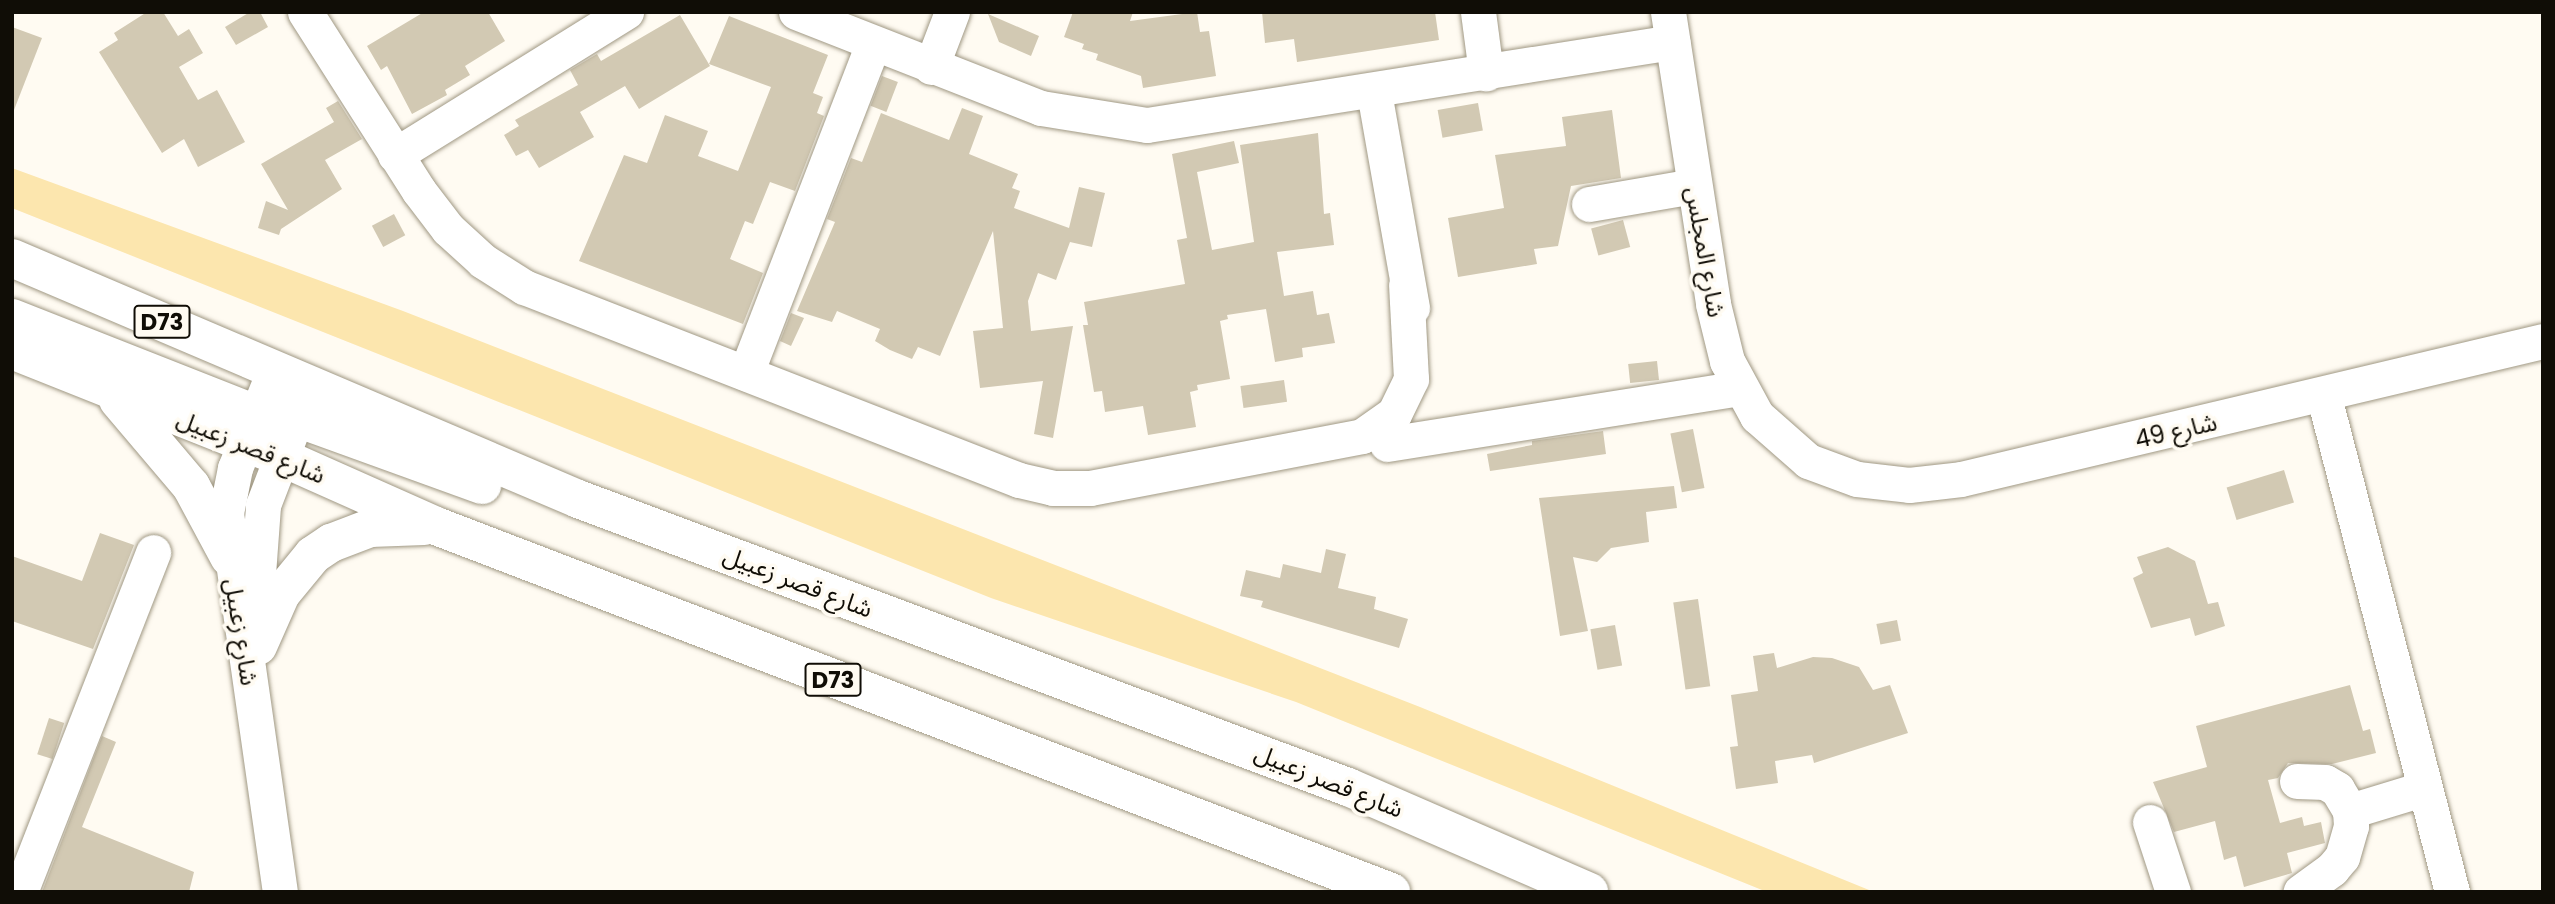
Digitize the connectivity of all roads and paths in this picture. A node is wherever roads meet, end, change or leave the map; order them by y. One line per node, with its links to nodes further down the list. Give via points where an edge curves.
1 (305, 12): 11 (street)
2 (626, 12): 11 (street)
3 (796, 12): 7 (street)
4 (952, 12): 8 (street)
5 (1478, 12): 9 (street)
6 (1670, 27): 9 (street); 12 (street, شارع المجلس)
7 (873, 44): 8 (street); 20 (street)
8 (931, 66): 10 (street, via 1041,108 1147,125)
9 (1486, 73): 10 (street)
10 (1374, 92): 15 (street)
11 (395, 155): 20 (street, via 448,229 483,261 524,287)
12 (1693, 186): 13 (street); 21 (street, شارع المجلس, via 1713,304)
13 (1589, 204)
14 (12, 258): 19 (main road, شارع قصر زعبيل / D73)
15 (1406, 285): 26 (street, via 1425,362 1426,401 1404,434); 27 (street, via 1411,379 1394,414 1362,436)
16 (12, 318): 25 (main road)
17 (2543, 341): 23 (street, شارع 49)
18 (12, 350): 22 (main road, شارع قصر زعبيل / D73)
19 (274, 370): 24 (main road, شارع قصر زعبيل / D73); 25 (street)
20 (746, 373): 27 (street, via 1018,480 1054,488 1090,488)
21 (1739, 388): 26 (street); 29 (street, شارع المجلس, via 1758,416)
22 (109, 391): 25 (main road, شارع قصر زعبيل / D73); 32 (main road, via 191,486)
23 (2324, 397): 29 (street, شارع 49, via 1961,479 1909,485 1857,479); 36 (street)
24 (304, 402): 25 (main road); 28 (street, شارع زعبيل); 39 (main road, شارع قصر زعبيل / D73, via 1111,696 1348,787)
25 (251, 428): 28 (main road, شارع قصر زعبيل / D73); 32 (street, شارع زعبيل, via 228,491)
26 (1387, 444): 27 (street)
27 (1280, 455)
28 (281, 457): 30 (main road, شارع قصر زعبيل / D73); 33 (street, شارع زعبيل, via 263,505 255,575)
29 (1808, 461)
30 (436, 526): 33 (main road, via 370,528 331,543 290,580); 42 (main road, شارع قصر زعبيل / D73)
31 (153, 552): 40 (street)
32 (229, 557): 34 (street, شارع زعبيل)
33 (258, 646): 34 (street, شارع زعبيل, via 266,708)
34 (266, 772): 41 (street, شارع زعبيل)
35 (2297, 781): 37 (street, via 2325,782 2337,789)
36 (2425, 788): 37 (street); 46 (street)
37 (2350, 811): 45 (street, via 2342,857 2326,875)
38 (2150, 822): 44 (street)
39 (1584, 890): 43 (main road, شارع قصر زعبيل)
40 (20, 892)
41 (280, 892)
42 (1391, 892)
43 (1618, 892)
44 (2173, 892)
45 (2300, 892)
46 (2452, 892)

